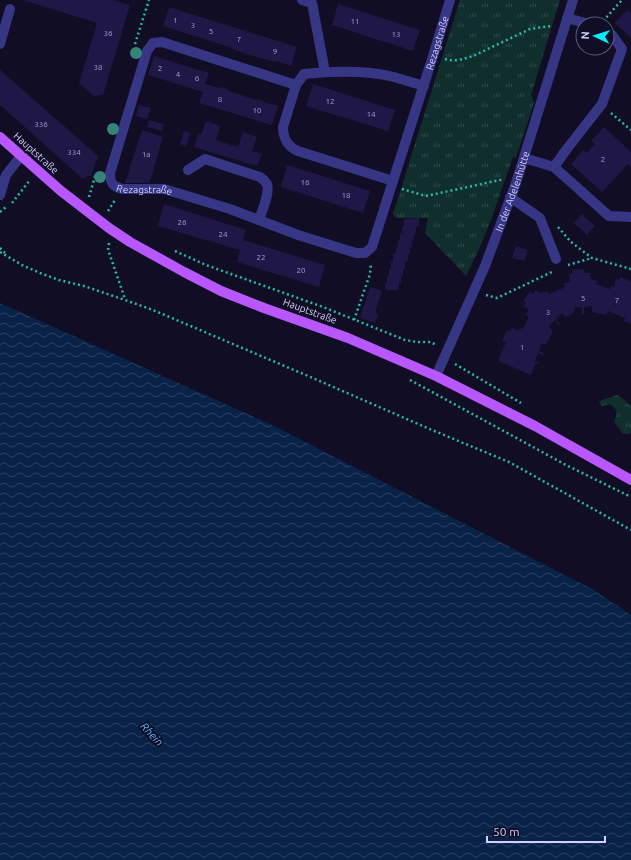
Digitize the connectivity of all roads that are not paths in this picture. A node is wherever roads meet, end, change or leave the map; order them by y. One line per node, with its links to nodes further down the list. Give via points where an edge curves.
1 (302, 0): 9 (street, via 312,3)
2 (450, 0): 11 (street, Rezagstraße)
3 (573, 0): 5 (street, In der Adelenhütte)
4 (10, 9): 8 (street)
5 (566, 22): 6 (street); 14 (street, In der Adelenhütte)
6 (575, 23)
7 (615, 39): 15 (street, via 622,49 602,104)
8 (0, 44)
9 (325, 72): 10 (street, via 304,74); 11 (street, via 375,74)
10 (296, 85): 17 (street, via 283,127 288,144 298,151); 21 (street, Rezagstraße, via 162,42 153,43 147,51 110,173 111,183 123,190 164,189 230,208)
11 (424, 86): 17 (street, Rezagstraße)
12 (0, 137): 13 (main road, Hauptstraße)
13 (21, 156): 18 (street, via 6,175); 23 (main road, Hauptstraße, via 109,228 190,275 221,291 348,338)
14 (524, 158): 15 (street); 19 (street, In der Adelenhütte)
15 (554, 167): 20 (street, via 609,216)
16 (188, 170): 21 (street, via 205,159 260,176 268,188)
17 (393, 184): 21 (street, Rezagstraße, via 372,248 365,253 356,253 298,235)
18 (0, 195)
19 (510, 197): 22 (street, via 540,218); 23 (street, In der Adelenhütte, via 487,259)
20 (631, 217)
21 (259, 220)
22 (556, 259)
23 (436, 376): 24 (main road, Hauptstraße, via 535,426)
24 (631, 480)

